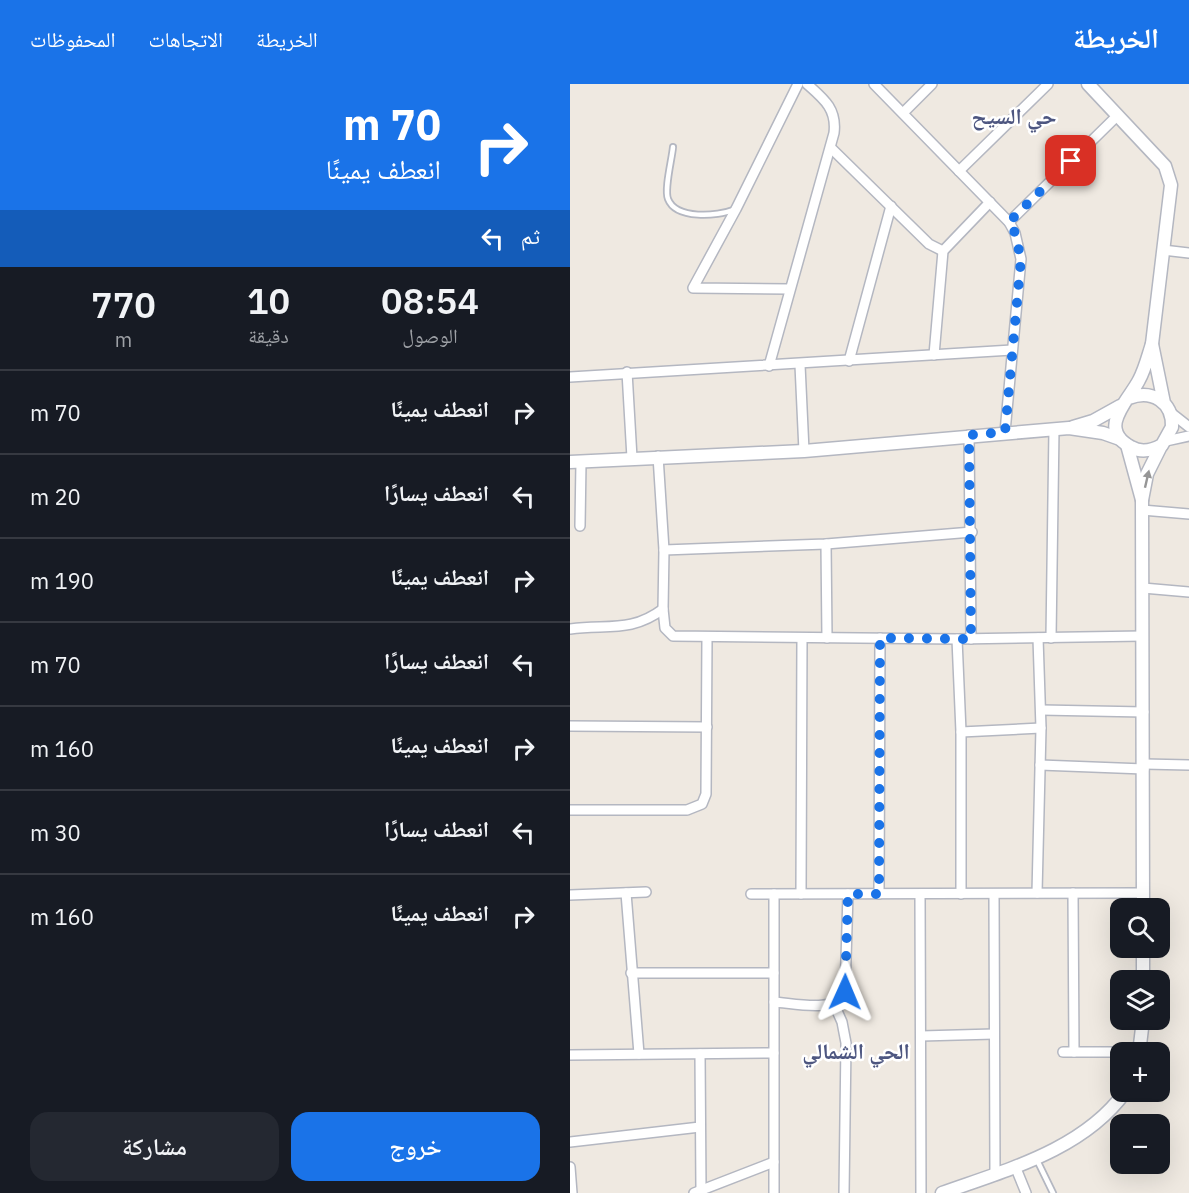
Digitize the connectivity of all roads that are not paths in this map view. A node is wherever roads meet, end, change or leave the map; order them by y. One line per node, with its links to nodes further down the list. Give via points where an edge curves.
1 (798, 84): 14 (street)
2 (807, 84): 10 (street, via 828,102 833,113)
3 (874, 84): 7 (street)
4 (932, 84): 7 (street)
5 (1048, 84): 11 (street)
6 (1091, 85): 8 (street)
7 (903, 113): 11 (street)
8 (1118, 115): 15 (street); 16 (street, via 1165,166 1171,185)
9 (673, 147): 14 (lane, via 668,187 672,205 708,215)
10 (831, 148): 13 (street); 19 (street)
11 (959, 171): 12 (street)
12 (990, 202): 15 (street); 17 (street)
13 (891, 206): 17 (street, via 929,244); 23 (street)
14 (736, 209): 19 (street, via 693,288)
15 (1009, 222): 21 (street, via 1021,259)
16 (1163, 250): 18 (street); 20 (street)
17 (943, 251): 22 (street)
18 (1189, 253)
19 (789, 289): 25 (street)
20 (1152, 344): 28 (street); 29 (street)
21 (1012, 350): 22 (street); 33 (street)
22 (934, 355): 23 (street)
23 (849, 361): 24 (street)
24 (800, 364): 25 (street); 38 (street)
25 (769, 366): 26 (street)
26 (627, 372): 27 (street); 40 (street)
27 (570, 377)
28 (1126, 401): 29 (street, via 1148,394); 31 (street, via 1093,421); 36 (street, via 1115,421)
29 (1166, 404): 30 (street); 37 (street, via 1172,427)
30 (1189, 427)
31 (1070, 428): 32 (street); 36 (street, via 1103,433)
32 (1054, 429): 33 (street); 59 (street)
33 (1005, 432): 34 (street)
34 (969, 435): 38 (street); 46 (street)
35 (1189, 436): 37 (street)
36 (1124, 442): 37 (street, via 1144,451); 42 (street)
37 (1164, 443): 42 (street, one-way to 37, via 1147,474)
38 (804, 451): 39 (street)
39 (658, 456): 40 (street); 48 (street)
40 (632, 458): 41 (street)
41 (575, 462): 43 (street)
42 (1142, 505): 44 (street); 49 (street)
43 (575, 511): 45 (street)
44 (1189, 514)
45 (580, 526)
46 (972, 532): 47 (street); 61 (street)
47 (826, 544): 48 (street); 56 (street)
48 (664, 550): 51 (street)
49 (1143, 588): 50 (street); 53 (street)
50 (1189, 592)
51 (663, 609): 52 (street, via 630,627); 54 (street, via 670,634 677,638)
52 (570, 629)
53 (1143, 636): 59 (street); 63 (street)
54 (707, 638): 55 (street); 65 (street)
55 (802, 638): 56 (street); 77 (street)
56 (827, 638): 57 (street)
57 (880, 638): 60 (street); 79 (street)
58 (1038, 638): 59 (street); 61 (street); 62 (street)
59 (1051, 638)
60 (957, 639): 61 (street); 67 (street)
61 (971, 639)
62 (1041, 710): 63 (street); 66 (street)
63 (1143, 712): 70 (street)
64 (570, 726): 65 (street)
65 (707, 727): 71 (street, via 706,794 699,806 687,810)
66 (1041, 728): 67 (street); 68 (street)
67 (961, 732): 81 (street)
68 (1040, 765): 70 (street); 83 (street)
69 (1189, 765): 70 (street)
70 (1144, 766): 74 (street)
71 (570, 810)
72 (646, 892): 73 (street)
73 (626, 893): 85 (street); 87 (street)
74 (1143, 893): 84 (street); 86 (street)
75 (751, 894): 76 (street)
76 (774, 894): 77 (street); 88 (street)
77 (801, 894): 78 (street)
78 (848, 894): 79 (street); 90 (street, via 845,992)
79 (879, 894): 80 (street)
80 (920, 894): 81 (street); 92 (street)
81 (961, 894): 82 (street)
82 (994, 894): 83 (street); 91 (street)
83 (1037, 894): 84 (street)
84 (1073, 894): 94 (street)
85 (570, 895)
86 (1143, 898)
87 (631, 973): 88 (street); 97 (street)
88 (774, 973): 89 (street)
89 (774, 1002): 90 (street); 96 (street)
90 (834, 1004): 108 (street, via 846,1043)
91 (994, 1034): 92 (street); 107 (street)
92 (921, 1036): 112 (street)
93 (1064, 1052): 94 (street)
94 (1074, 1052): 95 (street)
95 (1110, 1052)
96 (774, 1053): 98 (street); 104 (street)
97 (639, 1054): 98 (street); 99 (street)
98 (700, 1054): 101 (street)
99 (570, 1055)
100 (1117, 1102): 103 (street, via 1086,1130)
101 (700, 1126): 102 (street); 109 (street)
102 (570, 1142)
103 (1036, 1158): 105 (street); 115 (lane)
104 (774, 1162): 109 (street); 111 (street)
105 (1015, 1166): 107 (street); 114 (street)
106 (570, 1167): 110 (street)
107 (994, 1174): 113 (street)
108 (844, 1191)
109 (698, 1192)
110 (572, 1193)
111 (774, 1193)
112 (921, 1193)
113 (942, 1193)
114 (1026, 1193)
115 (1053, 1193)

